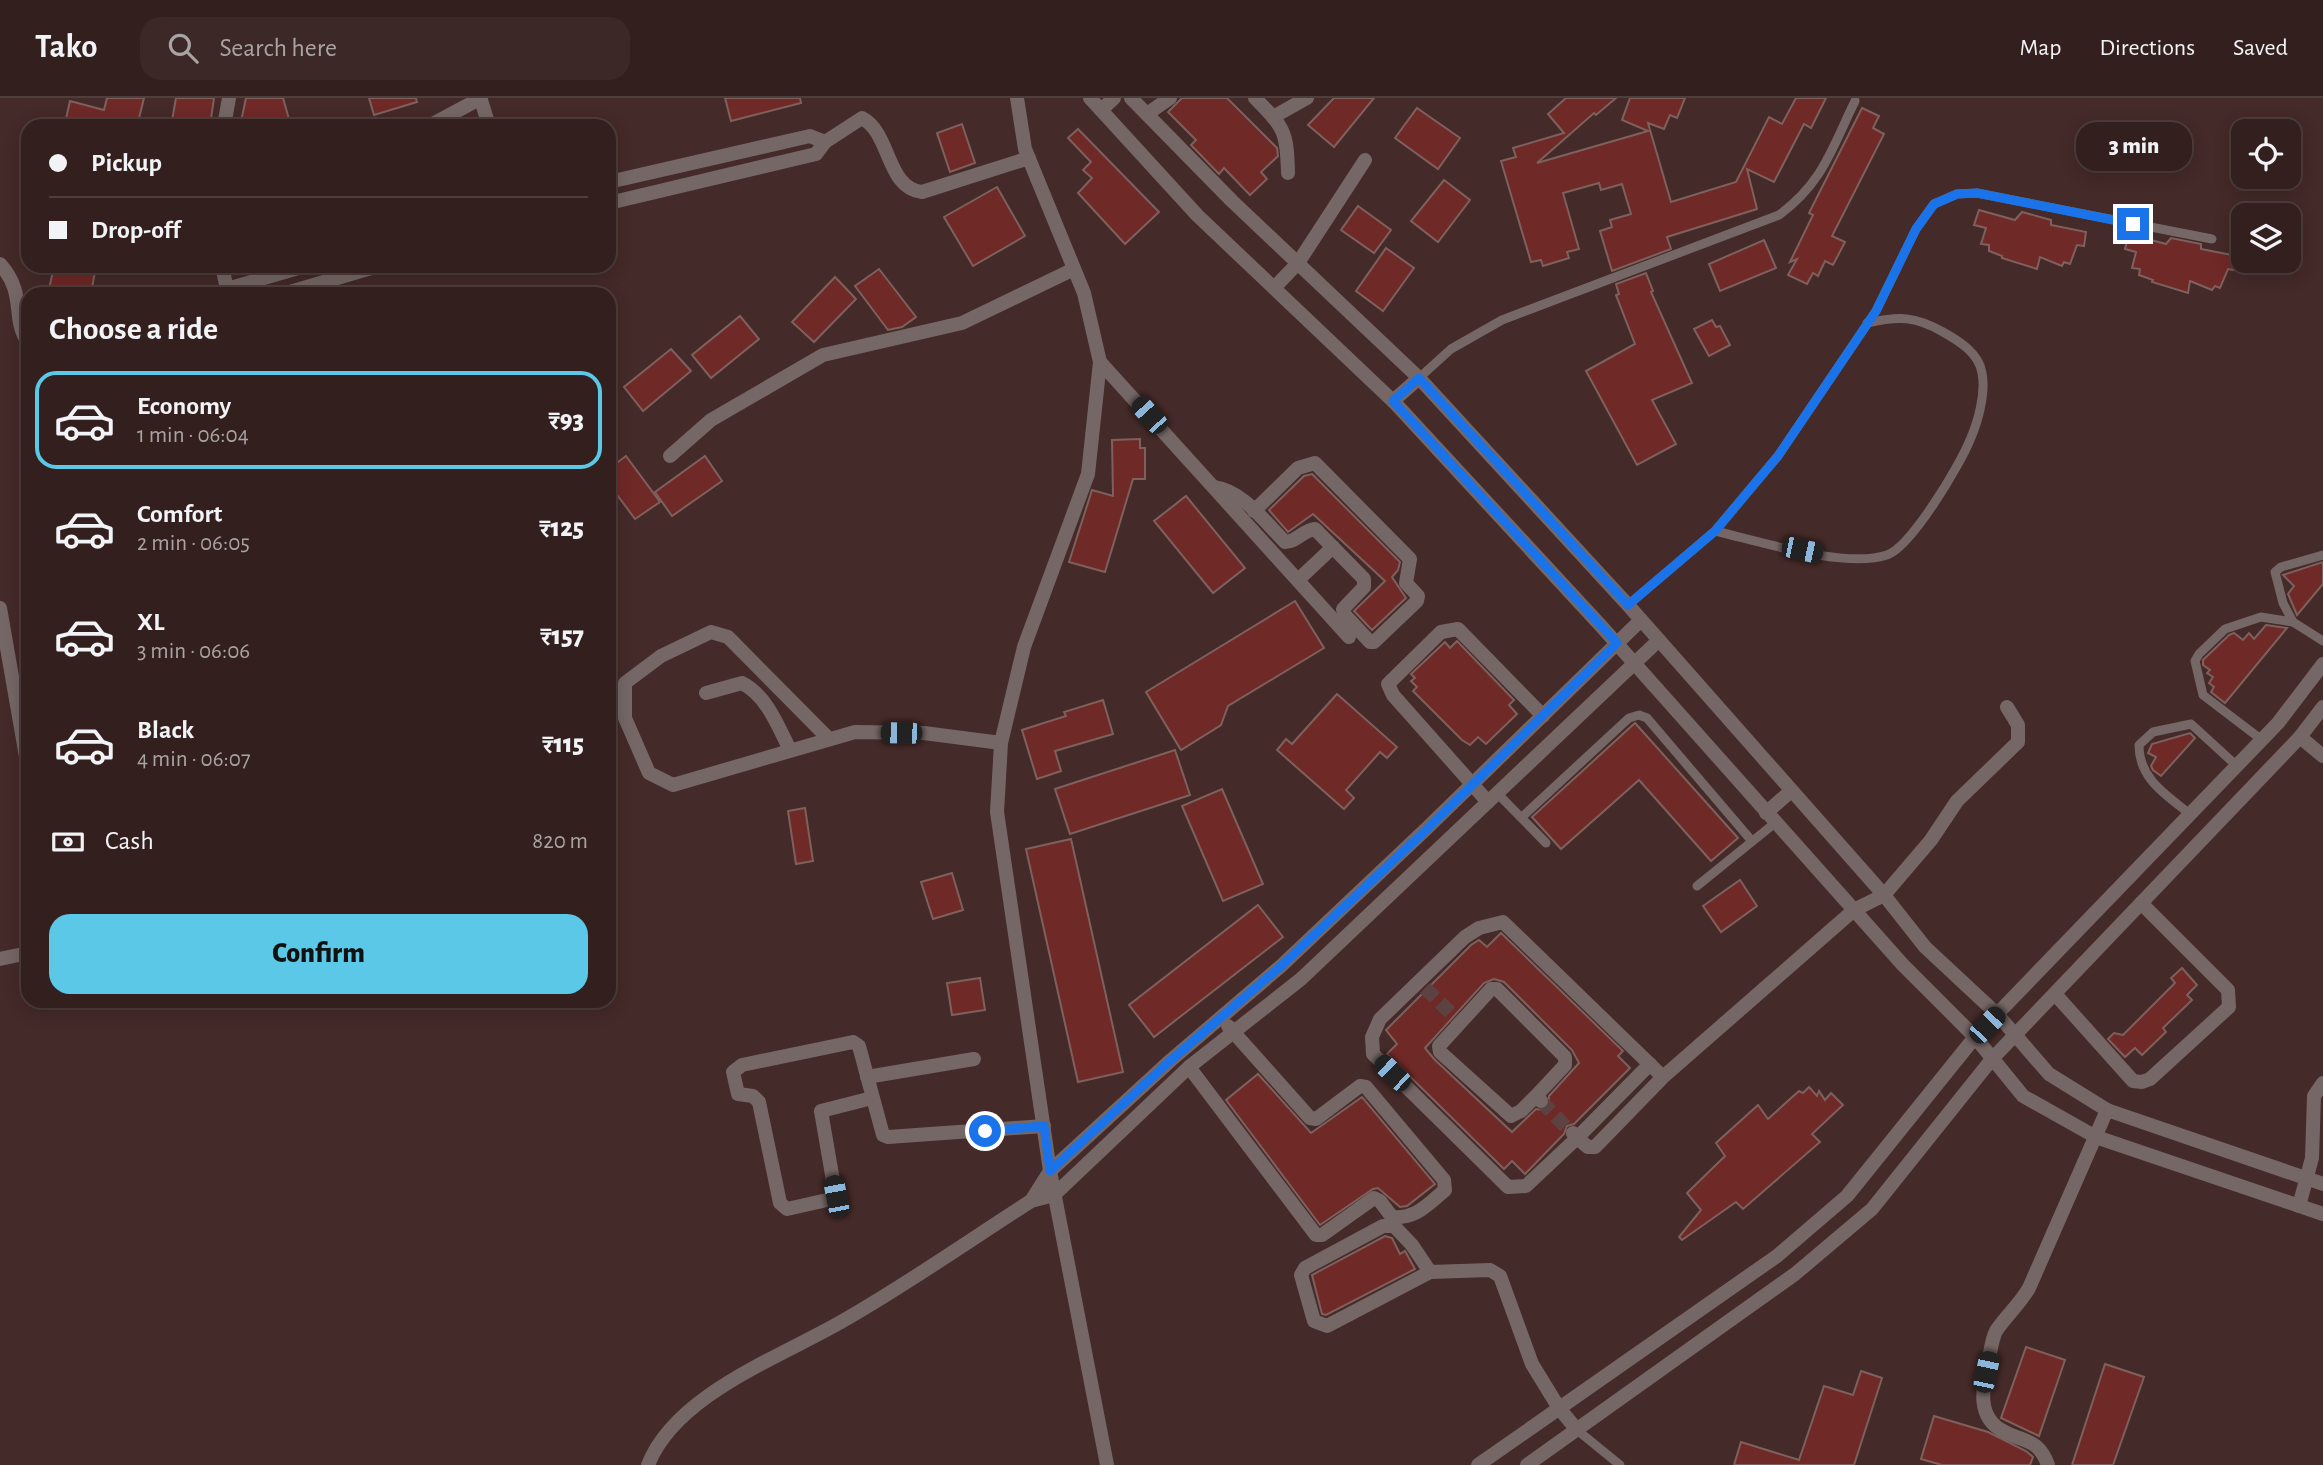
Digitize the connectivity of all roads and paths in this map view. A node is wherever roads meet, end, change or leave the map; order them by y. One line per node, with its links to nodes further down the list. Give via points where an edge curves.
1 (229, 98): 14 (street)
2 (1017, 98): 18 (street)
3 (1090, 98): 11 (street)
4 (1114, 98): 11 (street)
5 (1131, 98): 12 (street)
6 (1170, 98): 12 (street)
7 (1255, 98): 13 (street)
8 (1307, 98): 13 (street)
9 (481, 99): 15 (street); 16 (street)
10 (1855, 101): 35 (lane, via 1816,181 1779,215 1502,320 1451,349)
11 (1101, 110): 31 (street, via 1197,215)
12 (1147, 114): 24 (street)
13 (1273, 117): 20 (street, via 1287,139)
14 (225, 119)
15 (442, 119)
16 (487, 119)
17 (825, 142): 18 (street, via 862,118 872,124 901,182 911,191 922,192); 21 (street, via 810,136); 22 (street, via 816,154)
18 (1029, 158): 26 (street)
19 (1365, 160): 24 (street)
20 (1288, 173)
21 (616, 180)
22 (616, 201)
23 (2212, 239): 32 (lane, via 1977,193 1957,194 1934,204 1916,229)
24 (1298, 263): 31 (street); 35 (street)
25 (0, 264): 33 (street, via 13,279)
26 (1074, 269): 34 (street); 37 (street, via 962,323 823,355 711,420)
27 (284, 273): 29 (street)
28 (354, 273): 30 (street)
29 (243, 287)
30 (306, 287)
31 (1274, 288): 36 (street)
32 (1867, 323): 40 (lane, via 1778,456); 40 (lane, via 1916,319 1969,349 1983,373 1981,403 1970,441 1906,541 1889,554 1868,559 1824,555)
33 (21, 324)
34 (1100, 362): 38 (street); 62 (street, via 1088,474 1024,647)
35 (1419, 378): 36 (street); 44 (street)
36 (1393, 401): 51 (street)
37 (670, 456)
38 (1213, 487): 39 (street, via 1227,489); 43 (street)
39 (1254, 511): 41 (street, via 1284,542 1315,529); 41 (street, via 1298,468 1315,463 1410,559 1406,583 1418,601 1374,642 1344,614 1343,609 1364,587 1364,579)
40 (1715, 531): 44 (lane)
41 (1333, 547): 43 (street)
42 (2323, 555): 47 (lane, via 2275,572)
43 (1298, 580): 48 (street)
44 (1628, 605): 46 (street)
45 (0, 608): 58 (street)
46 (1641, 621): 49 (street); 51 (street)
47 (2293, 622): 50 (lane); 61 (lane, via 2262,617 2225,629 2196,661 2203,695)
48 (1349, 637)
49 (1659, 640): 52 (street); 67 (street)
50 (2323, 641)
51 (1617, 643): 52 (street); 57 (street)
52 (1634, 664): 68 (street); 71 (street)
53 (2323, 664): 61 (street)
54 (706, 693): 63 (street, via 742,683 751,688)
55 (2007, 707): 75 (street, via 2018,724 2018,742 1957,801)
56 (2323, 707): 59 (street)
57 (1542, 716): 66 (street); 66 (street, via 1458,629 1441,632 1392,679 1388,690)
58 (21, 728)
59 (2300, 737): 64 (street); 76 (street)
60 (830, 739): 62 (street, via 855,732 924,733); 63 (street); 63 (street, via 728,636 711,632 661,656 625,682 625,718 649,773 673,785)
61 (2262, 740): 65 (street)
62 (1001, 743): 96 (street, via 997,812)
63 (790, 750)
64 (2323, 756)
65 (2237, 766): 69 (street); 69 (lane, via 2191,723 2146,738 2139,755 2152,784)
66 (1472, 785): 68 (street); 82 (street)
67 (1791, 791): 71 (street); 75 (street)
68 (1493, 798): 70 (lane); 84 (street, via 1301,979)
69 (2190, 814): 81 (street)
70 (1521, 817): 72 (lane, via 1629,718 1639,715 1647,718); 73 (lane)
71 (1770, 818): 72 (lane); 77 (street)
72 (1751, 840): 74 (lane)
73 (1546, 843)
74 (1697, 886)
75 (1884, 895): 77 (street); 81 (street, via 1925,947)
76 (2141, 903): 80 (street); 80 (street, via 2228,990 2229,1007 2150,1079 2141,1082 2133,1081)
77 (1854, 910): 86 (street); 92 (street)
78 (21, 954): 79 (street)
79 (0, 959)
80 (2055, 994): 85 (street)
81 (1997, 1014): 85 (street); 86 (street)
82 (1221, 1017): 84 (street); 99 (street)
83 (1459, 1021): 83 (street, via 1439,1046 1440,1052 1511,1116 1538,1098 1565,1065 1565,1057 1497,989 1491,989)
84 (1233, 1033): 90 (street); 90 (street, via 1310,1118 1316,1119 1360,1086 1366,1087 1444,1180 1445,1190 1415,1216 1405,1218 1392,1217 1374,1198 1316,1235)
85 (2014, 1036): 88 (street); 95 (street, via 2049,1073)
86 (1975, 1037): 88 (street); 107 (street, via 1847,1196 1777,1256)
87 (974, 1059): 91 (street)
88 (1992, 1059): 98 (street, via 2023,1096); 108 (street, via 1872,1209 1796,1274)
89 (1650, 1065): 92 (street); 97 (street); 97 (street, via 1503,922 1465,937 1422,985 1380,1019 1372,1037 1373,1054 1508,1187 1526,1186)
90 (1189, 1067): 102 (street)
91 (867, 1077): 94 (street); 94 (street, via 859,1046 853,1042 735,1068 738,1094 759,1102 783,1208 835,1198 820,1113)
92 (1663, 1077): 97 (street, via 1595,1147)
93 (2323, 1083): 100 (street, via 2314,1096)
94 (872, 1098): 96 (street, via 879,1130 888,1137)
95 (2107, 1110): 98 (street); 100 (street)
96 (1044, 1126): 99 (street)
97 (1574, 1135)
98 (2096, 1137): 104 (street); 114 (street, via 2029,1288 1994,1334 1982,1391 1990,1422 2043,1451)
99 (1050, 1171): 102 (street); 103 (street)
100 (2308, 1178): 101 (street); 104 (street)
101 (2323, 1184)
102 (1054, 1195): 103 (street); 110 (street)
103 (1031, 1201): 109 (street, via 847,1319 718,1388 673,1425)
104 (2299, 1206): 105 (street)
105 (2323, 1214)
106 (1430, 1272): 106 (street, via 1394,1226 1383,1226 1305,1268 1301,1275 1314,1321 1326,1326); 107 (street, via 1490,1270 1500,1276 1532,1364)
107 (1559, 1408): 108 (street); 111 (street)
108 (1577, 1430): 112 (street); 113 (lane)
109 (648, 1465)
110 (1107, 1465)
111 (1478, 1465)
112 (1527, 1465)
113 (1620, 1465)
114 (2048, 1465)

